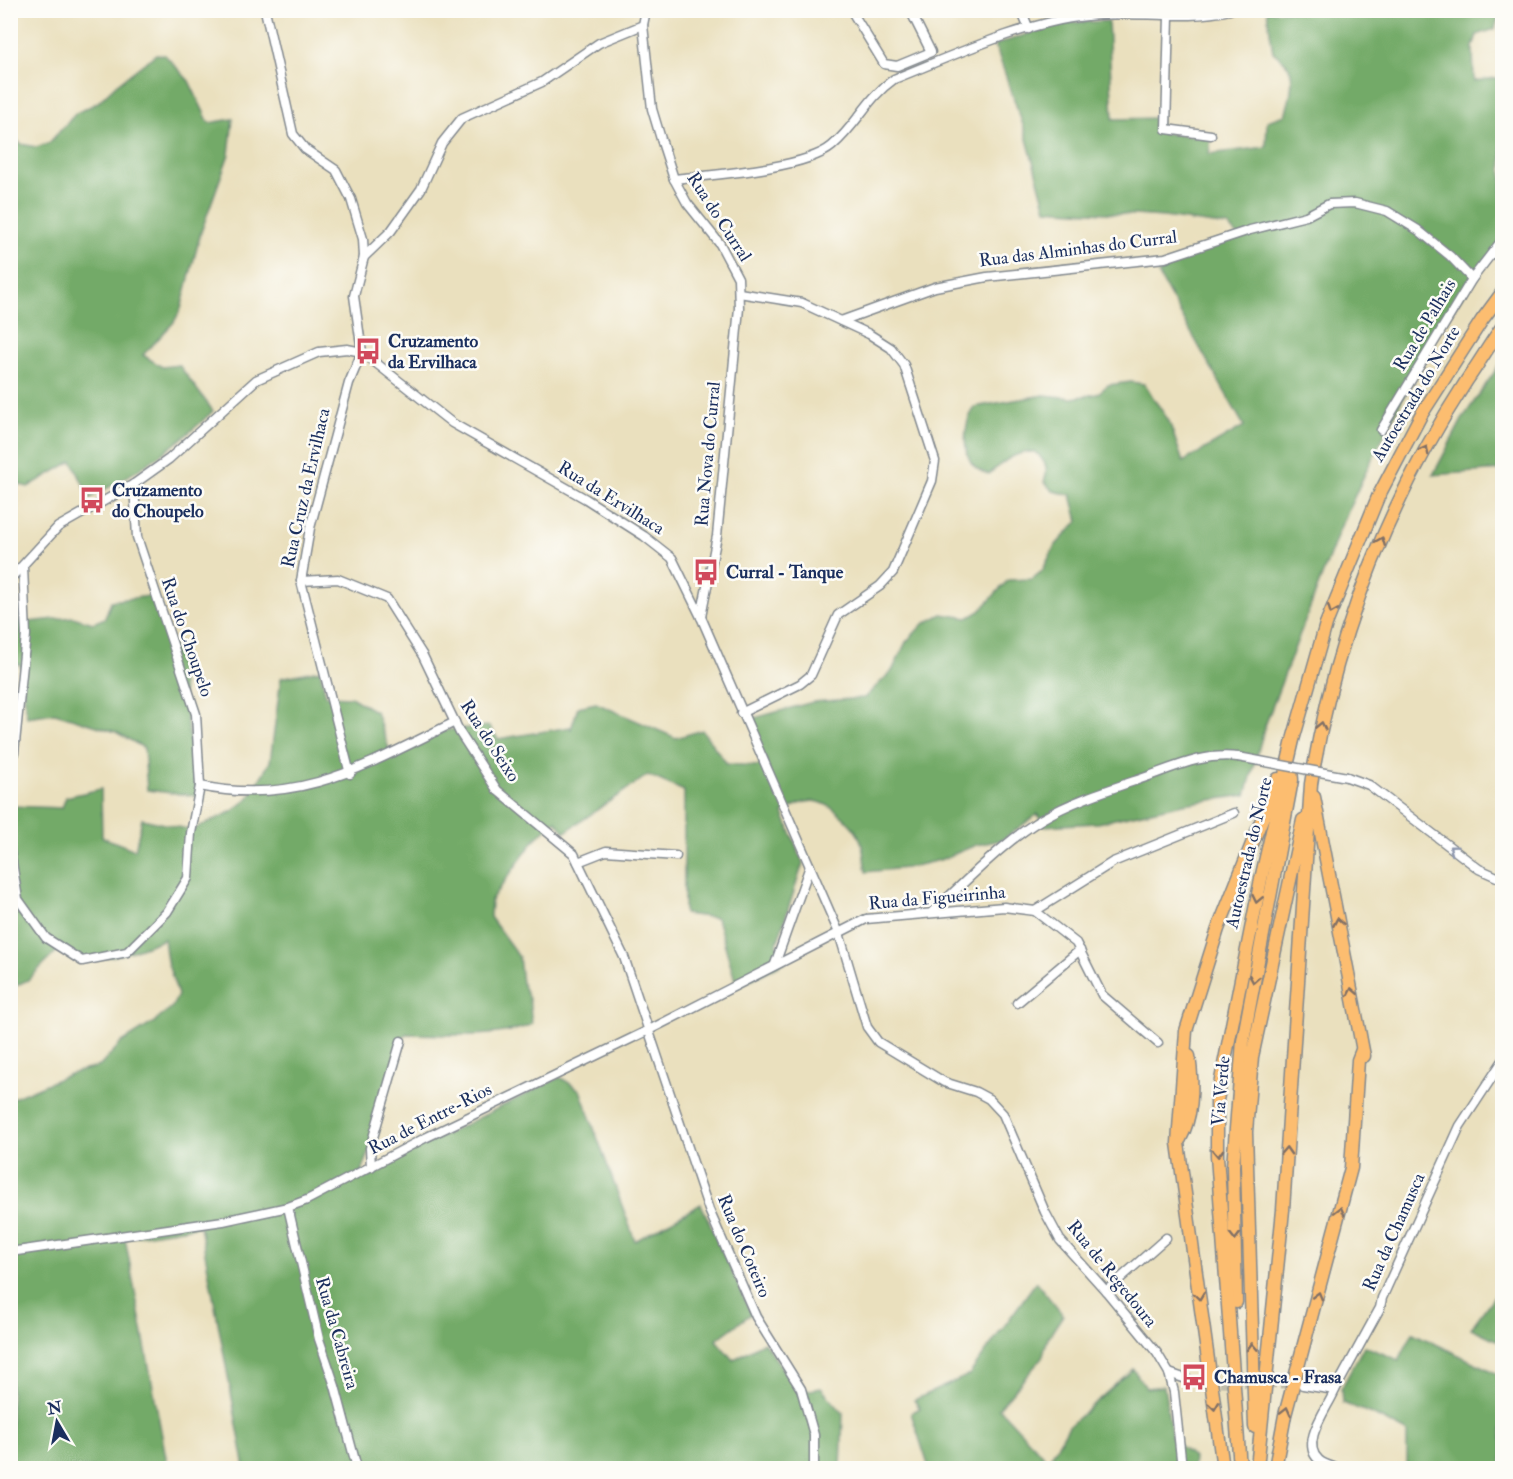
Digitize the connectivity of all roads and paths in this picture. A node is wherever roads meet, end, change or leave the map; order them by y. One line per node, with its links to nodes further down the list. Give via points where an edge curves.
1 (265, 10): 13 (street, via 293,134 299,145 332,166 343,181 363,239)
2 (646, 10): 8 (street, Rua do Curral)
3 (851, 10): 4 (street, via 884,64 897,66 931,52)
4 (910, 10)
5 (1022, 10): 9 (street)
6 (1230, 10): 7 (street, via 1204,16)
7 (1169, 16): 9 (street, via 1087,15); 10 (street, via 1166,129)
8 (644, 26): 11 (street, Rua do Curral, via 651,109); 13 (street, via 599,43 542,82 462,118 442,142 421,189 391,231)
9 (1029, 29): 11 (street, via 894,79 876,92 856,122 830,148 798,161)
10 (1211, 135)
11 (674, 179): 15 (street, Rua do Curral, via 687,203 720,244 738,278)
12 (1503, 240): 14 (street, Rua de Palhais)
13 (364, 257): 19 (street, via 354,296)
14 (1472, 279): 17 (street, Rua das Alminhas do Curral, via 1418,230 1387,212 1355,203 1329,204 1306,216 1165,258 987,277 935,287); 20 (street, Rua de Palhais)
15 (739, 292): 17 (street, Rua do Curral, via 802,303); 25 (street, Rua Nova do Curral, via 717,536)
16 (1503, 293): 28 (highway, Autoestrada do Norte, one-way to 28, via 1421,415 1378,497 1326,624)
17 (841, 321): 26 (street, Rua do Curral, via 891,348 904,365 935,470 893,572 880,586 838,615 811,675)
18 (1503, 327): 31 (highway, Autoestrada do Norte, one-way to 18, via 1320,729 1348,624 1398,502 1439,424)
19 (362, 352): 21 (street, via 319,352 256,380 169,459); 24 (street, Rua Cruz da Ervilhaca, via 349,383 310,528); 25 (street, Rua da Ervilhaca, via 452,423 586,499 660,547 681,573)
20 (1382, 430)
21 (134, 484): 22 (street, via 58,527); 32 (street, Rua do Choupelo, via 137,537 196,714)
22 (23, 567): 23 (street); 33 (street, via 26,635)
23 (10, 579)
24 (302, 581): 27 (street, Rua do Seixo, via 338,579 387,599 423,656); 30 (street, Rua Cruz da Ervilhaca)
25 (701, 617): 26 (street, Rua da Ervilhaca)
26 (741, 713): 38 (street, Rua da Ervilhaca)
27 (454, 722): 30 (street); 37 (street, Rua do Seixo, via 497,790 574,854)
28 (1293, 740): 29 (highway, Autoestrada do Norte); 65 (highway, one-way to 65, via 1218,929 1186,1031 1192,1073 1188,1124 1178,1143)
29 (1289, 756): 61 (highway, Via Verde, one-way to 61, via 1292,780 1243,1041 1233,1166); 61 (highway, Autoestrada do Norte, one-way to 61, via 1217,1100 1217,1156)
30 (350, 774): 32 (street, via 291,790 232,793)
31 (1311, 784): 67 (highway, Autoestrada do Norte, one-way to 31, via 1283,1200); 67 (highway, Via Verde, one-way to 31, via 1246,1132 1252,1057); 68 (highway, one-way to 31, via 1285,1415 1351,1168 1359,1159 1365,1061)
32 (200, 786): 35 (street, Rua do Choupelo, via 188,878 167,912 127,952 82,961 46,938 18,899)
33 (10, 792)
34 (1234, 813): 40 (street, via 1113,862)
35 (10, 850)
36 (676, 856): 37 (street, via 606,852)
37 (578, 862): 46 (street, Rua do Seixo, via 624,957)
38 (810, 866): 42 (street, Rua da Ervilhaca); 44 (street)
39 (1503, 876): 41 (street, one-way to 41, bridge, via 1479,869 1370,785 1347,777 1218,755 1197,758 1125,784 1042,819)
40 (1035, 911): 41 (street, Rua da Figueirinha, via 1004,907); 43 (street, via 1071,938)
41 (933, 912): 42 (street, Rua da Figueirinha, via 866,919)
42 (838, 933): 44 (street, Rua de Entre-Rios); 54 (street, Rua de Regedoura, via 872,1036 944,1082 976,1092 996,1107 1008,1125 1056,1234)
43 (1080, 950): 45 (street); 48 (street, via 1102,995)
44 (775, 964): 46 (street, Rua de Entre-Rios)
45 (1017, 1003)
46 (649, 1030): 50 (street, Rua de Entre-Rios); 63 (street, Rua do Coteiro, via 709,1210 756,1317 801,1389 814,1435)
47 (401, 1041): 50 (street, via 370,1148)
48 (1158, 1043)
49 (1503, 1062): 59 (street, Rua da Chamusca, via 1461,1126 1380,1308)
50 (372, 1167): 51 (street, Rua de Entre-Rios)
51 (288, 1207): 53 (street, Rua de Entre-Rios, via 223,1221); 62 (street, Rua da Cabreira, via 319,1339)
52 (1166, 1238): 54 (street)
53 (10, 1252)
54 (1106, 1291): 55 (street, Rua de Regedoura)
55 (1169, 1373): 56 (street); 60 (street, Rua de Regedoura)
56 (1192, 1381): 57 (street); 60 (street)
57 (1203, 1382)
58 (1303, 1385): 59 (street)
59 (1335, 1390): 69 (street, Rua da Chamusca, via 1312,1437 1318,1460)
60 (1174, 1392): 64 (street, Rua de Regedoura)
61 (1239, 1434): 66 (highway, Autoestrada do Norte)
62 (357, 1468)
63 (814, 1468)
64 (1182, 1468)
65 (1223, 1468)
66 (1240, 1468)
67 (1257, 1468)
68 (1275, 1468)
69 (1336, 1468)

